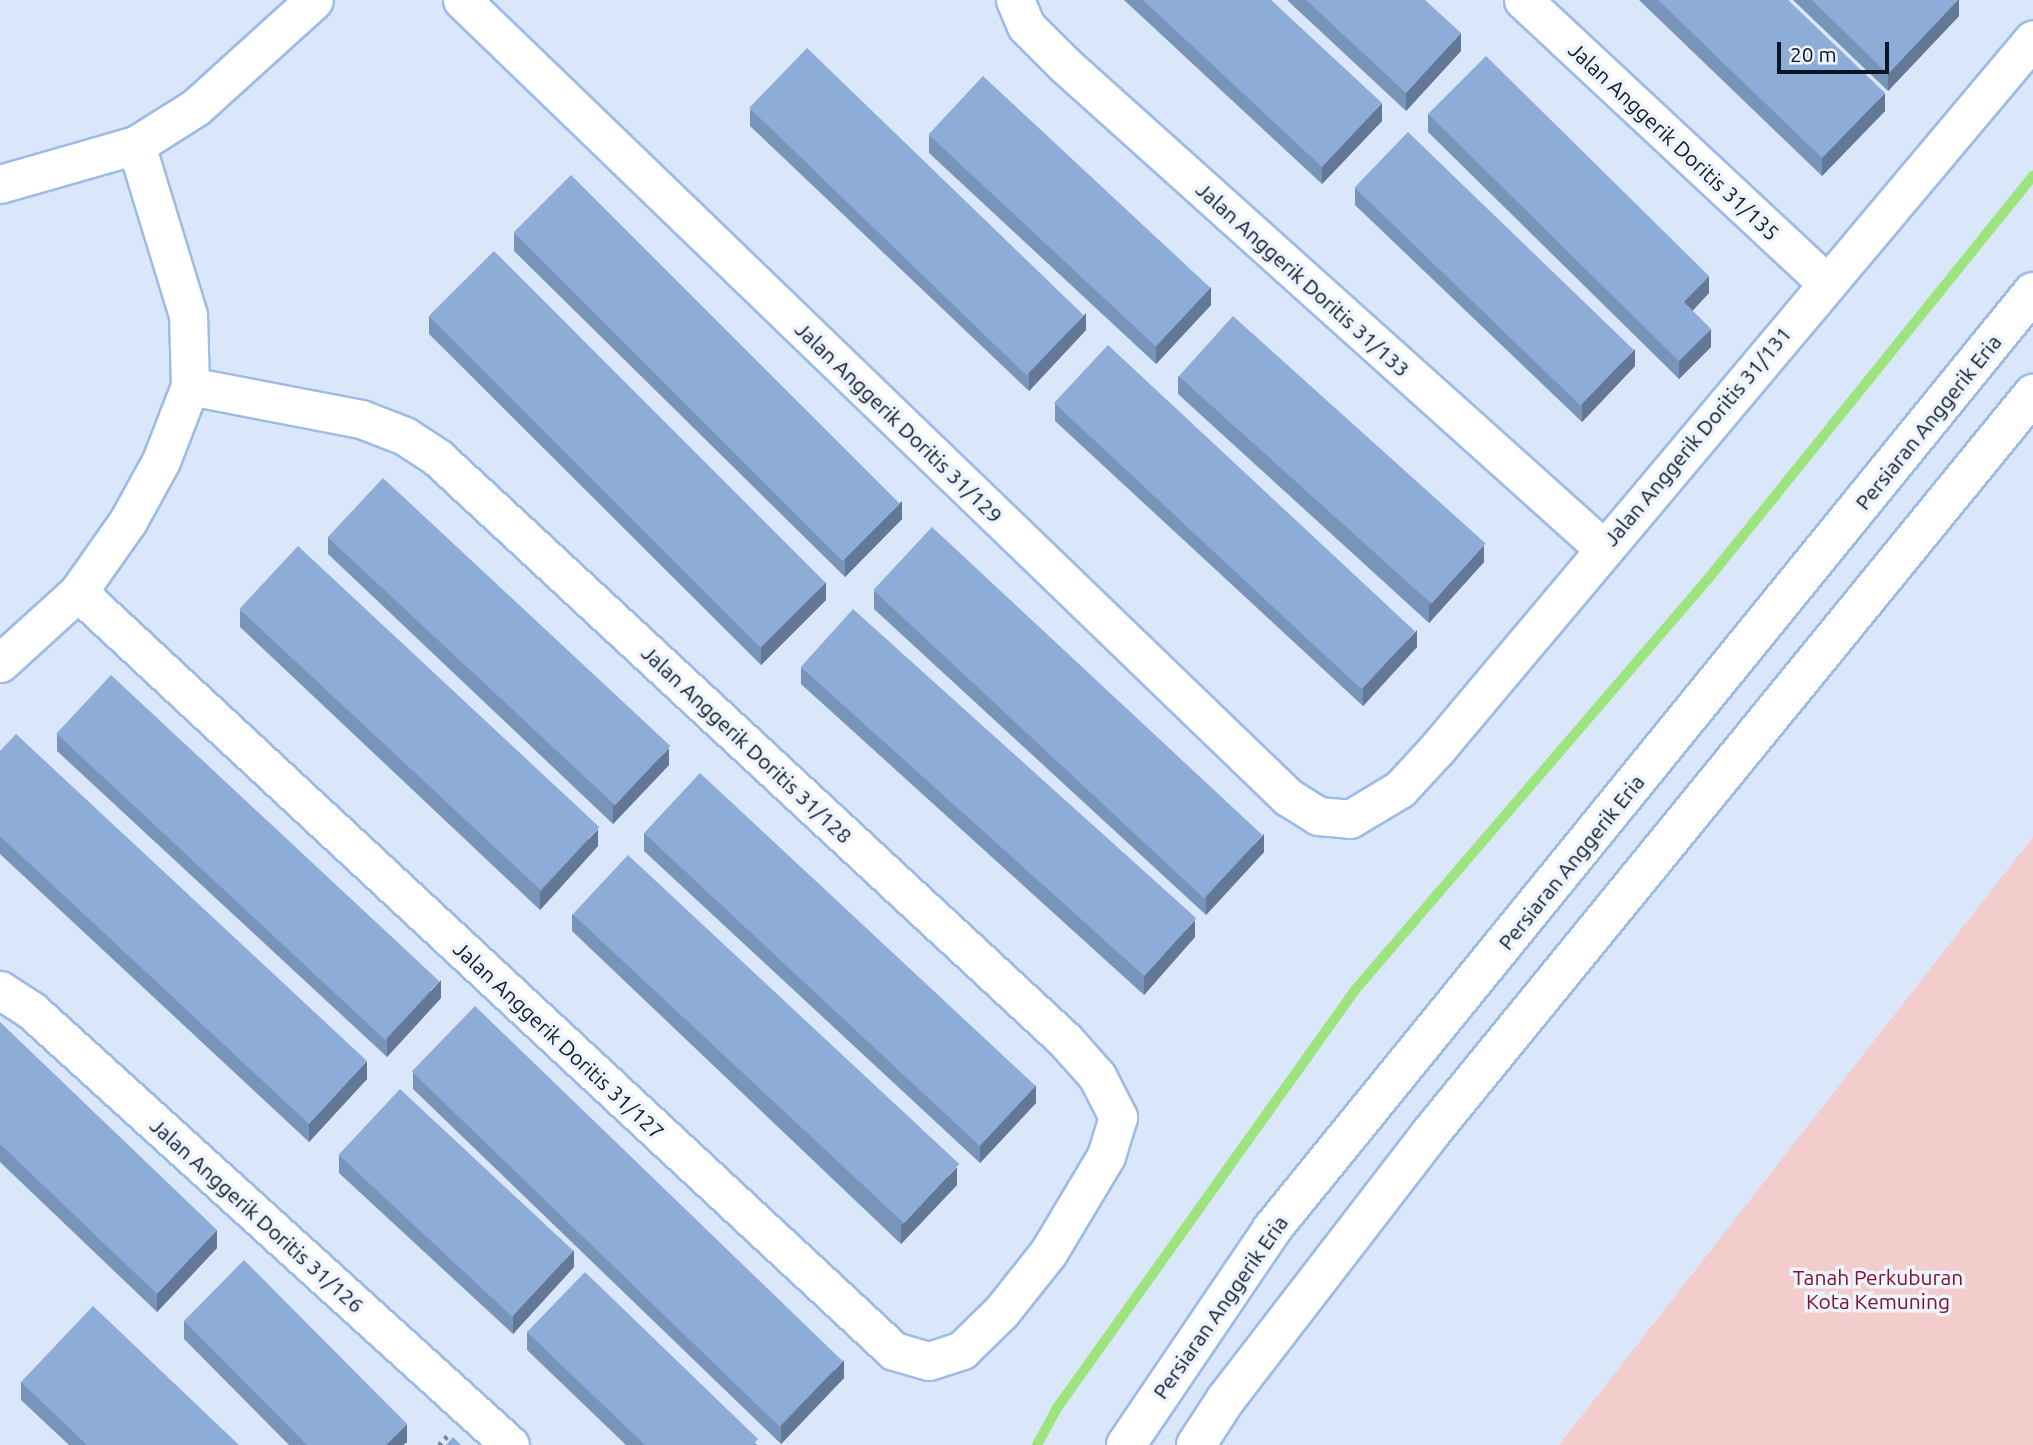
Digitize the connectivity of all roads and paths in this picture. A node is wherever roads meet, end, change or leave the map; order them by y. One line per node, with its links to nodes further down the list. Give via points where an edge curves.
1 (314, 0): 6 (street, via 196,107)
2 (462, 0): 15 (street, Jalan Anggerik Doritis 31/129, via 1288,797 1318,816)
3 (1015, 0): 12 (street, Jalan Anggerik Doritis 31/133, via 1026,26 1065,65)
4 (1523, 0): 8 (street, Jalan Anggerik Doritis 31/135)
5 (2033, 38): 8 (street, Jalan Anggerik Doritis 31/131)
6 (136, 145): 7 (street); 10 (street, via 188,315)
7 (0, 184)
8 (1825, 282): 12 (street, Jalan Anggerik Doritis 31/131)
9 (2033, 292): 19 (main road, Persiaran Anggerik Eria, via 1272,1229)
10 (190, 386): 13 (street, via 146,491); 17 (street, Jalan Anggerik Doritis 31/128, via 361,419 405,436 437,457 1065,1040 1097,1076 1118,1117 1106,1156)
11 (2033, 394): 20 (main road, via 1430,1134 1226,1399)
12 (1604, 549): 15 (street, Jalan Anggerik Doritis 31/131, via 1418,771 1379,804)
13 (78, 592): 14 (street); 17 (street, Jalan Anggerik Doritis 31/127, via 894,1351 929,1361 962,1350 1001,1312)
14 (0, 663)
15 (1350, 819)
16 (0, 990): 18 (street, Jalan Anggerik Doritis 31/126, via 31,1010)
17 (1048, 1253)
18 (510, 1445)
19 (1126, 1445)
20 (1196, 1445)

